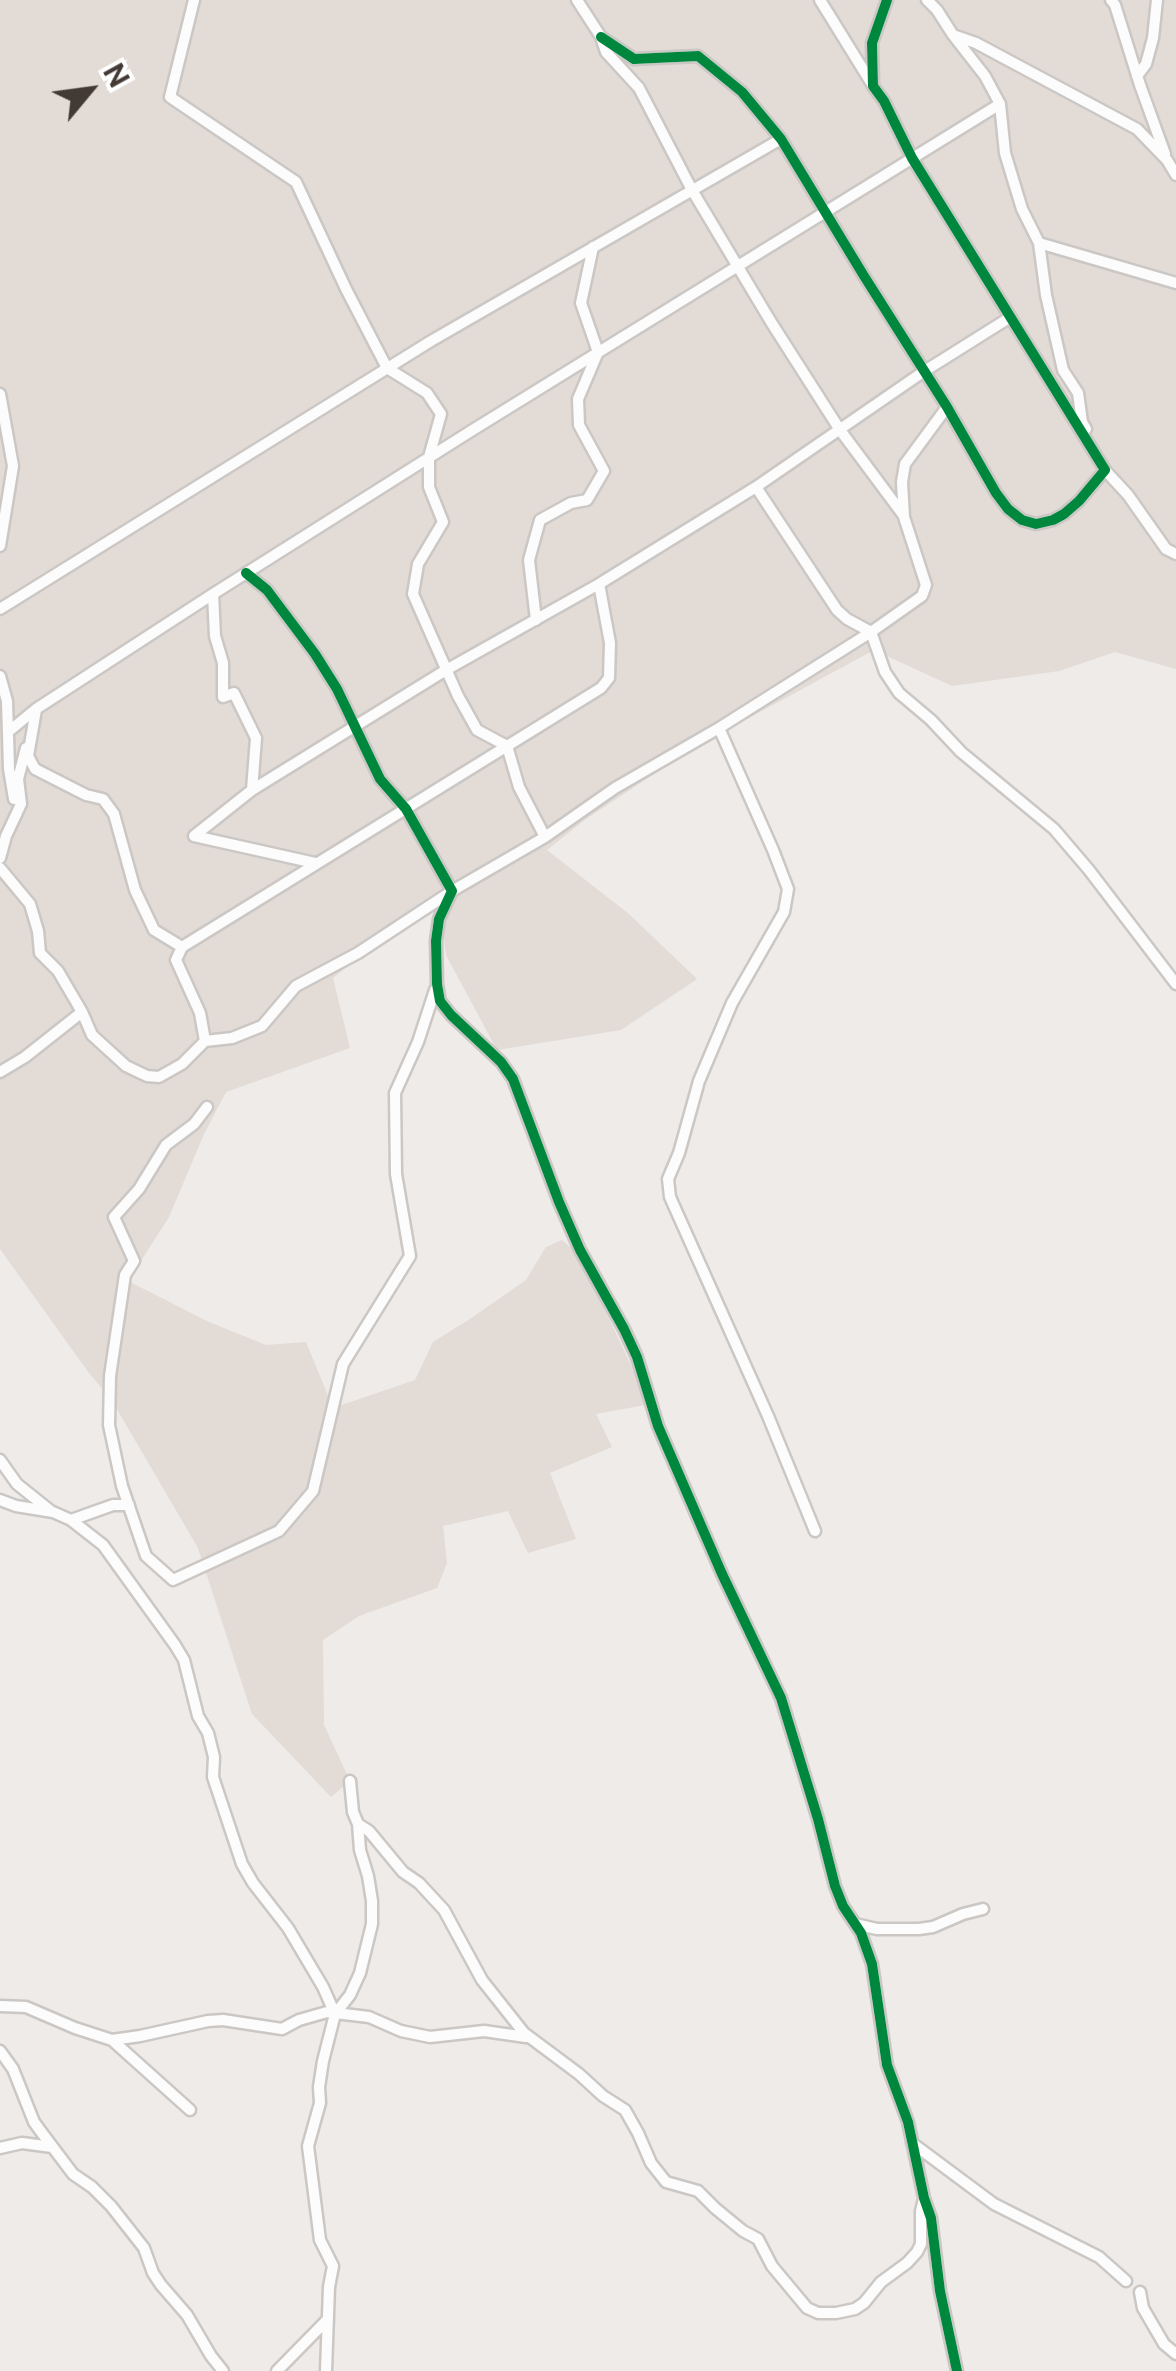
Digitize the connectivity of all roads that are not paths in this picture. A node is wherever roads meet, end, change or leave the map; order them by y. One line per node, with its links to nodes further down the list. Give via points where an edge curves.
1 (194, 0): 25 (street, via 170,97 296,182)
2 (577, 0): 9 (street)
3 (820, 0): 11 (street)
4 (887, 0): 11 (street, via 872,43)
5 (927, 0): 8 (street)
6 (1111, 0): 10 (street)
7 (1157, 0): 10 (street, via 1146,64)
8 (953, 35): 12 (street); 15 (street, via 1137,129)
9 (600, 37): 13 (street, via 634,58 698,56 742,92); 17 (street, via 639,88)
10 (1137, 76): 15 (street)
11 (874, 86): 14 (street)
12 (1000, 104): 14 (street); 19 (street, via 1004,153)
13 (781, 139): 17 (street); 18 (street)
14 (912, 158): 18 (street); 23 (street)
15 (1167, 160): 16 (street)
16 (1176, 175)
17 (692, 190): 20 (street); 21 (street)
18 (827, 211): 21 (street); 26 (street)
19 (1039, 243): 22 (street); 31 (street, via 1063,370)
20 (593, 247): 24 (street, via 581,303); 25 (street)
21 (737, 266): 24 (street); 29 (street)
22 (1176, 283)
23 (1009, 318): 26 (street); 31 (street)
24 (598, 352): 30 (street); 40 (street, via 578,399 579,425 604,471 586,500 540,520 529,560)
25 (386, 368): 30 (street, via 428,393 441,414); 39 (street)
26 (923, 372): 28 (street); 29 (street)
27 (0, 394): 34 (street, via 13,466)
28 (947, 407): 31 (street, via 996,494 1022,520 1036,524 1064,514); 33 (street, via 905,464)
29 (840, 430): 32 (street); 33 (street)
30 (429, 457): 36 (street); 42 (street, via 429,487 443,522 418,564 413,594)
31 (1105, 470): 35 (street)
32 (756, 487): 37 (street); 41 (street, via 837,610)
33 (904, 517): 41 (street, via 925,591)
34 (0, 546)
35 (1176, 554)
36 (246, 573): 38 (street); 45 (street, via 289,617)
37 (599, 584): 40 (street); 48 (street, via 608,620 608,678)
38 (214, 594): 44 (street); 49 (street, via 222,697 234,693 256,738)
39 (0, 609)
40 (536, 620): 42 (street)
41 (871, 632): 46 (street); 59 (street, via 898,692 1054,829)
42 (446, 670): 45 (street); 48 (street, via 477,730)
43 (0, 676): 47 (street)
44 (36, 709): 47 (street); 51 (street); 57 (street, via 28,756 35,769 103,799 154,930)
45 (356, 726): 49 (street); 50 (street, via 380,779)
46 (719, 728): 52 (street); 69 (street, via 788,889 784,912 732,1003 699,1082 668,1178 670,1197)
47 (8, 732): 51 (street)
48 (508, 746): 50 (street); 52 (street)
49 (252, 790): 54 (street, via 194,836)
50 (406, 809): 54 (street); 56 (street)
51 (16, 815): 53 (street)
52 (544, 837): 56 (street)
53 (0, 858)
54 (316, 863): 57 (street)
55 (0, 868): 60 (street, via 30,904 40,954)
56 (452, 891): 58 (street, via 439,919); 61 (street, via 296,986 262,1026)
57 (182, 947): 61 (street, via 176,960)
58 (437, 984): 66 (street, via 396,1093 396,1174 410,1256 344,1364 313,1491 279,1530 173,1580 146,1556); 73 (street, via 440,1001 512,1079 580,1250 637,1357 658,1426 782,1698 834,1886)
59 (1176, 984)
60 (82, 1012): 61 (street, via 92,1034 147,1076 182,1064); 62 (street)
61 (205, 1041)
62 (0, 1072)
63 (207, 1106): 66 (street, via 166,1144 114,1217 134,1261 125,1275 109,1424)
64 (0, 1460): 67 (street)
65 (0, 1500): 67 (street)
66 (129, 1505): 68 (street)
67 (53, 1512): 68 (street)
68 (71, 1520): 75 (street, via 113,1556 184,1660 242,1864)
69 (814, 1531)
70 (350, 1781): 71 (street)
71 (358, 1824): 75 (street, via 372,1924 360,1973); 76 (street, via 444,1910 482,1980)
72 (984, 1909): 73 (street, via 919,1930)
73 (854, 1924): 80 (street, via 872,1964 888,2065)
74 (0, 2006): 77 (street, via 26,2007)
75 (336, 2014): 76 (street, via 430,2037 484,2031); 77 (street, via 282,2029 208,2020); 86 (street, via 308,2146 320,2240 332,2266)
76 (531, 2038): 83 (street, via 625,2110 666,2182 698,2191 758,2239 772,2266 818,2313 864,2304 907,2263 921,2244)
77 (112, 2040): 79 (street)
78 (0, 2051): 81 (street)
79 (190, 2110)
80 (911, 2143): 83 (street); 84 (street, via 994,2204 1098,2257)
81 (52, 2147): 82 (street); 88 (street, via 144,2248 161,2285)
82 (0, 2148)
83 (924, 2198): 91 (street)
84 (1126, 2281)
85 (1140, 2292): 87 (street, via 1143,2308)
86 (328, 2319): 89 (street); 90 (street)
87 (1176, 2354)
88 (223, 2371)
89 (277, 2371)
90 (326, 2371)
91 (958, 2371)

